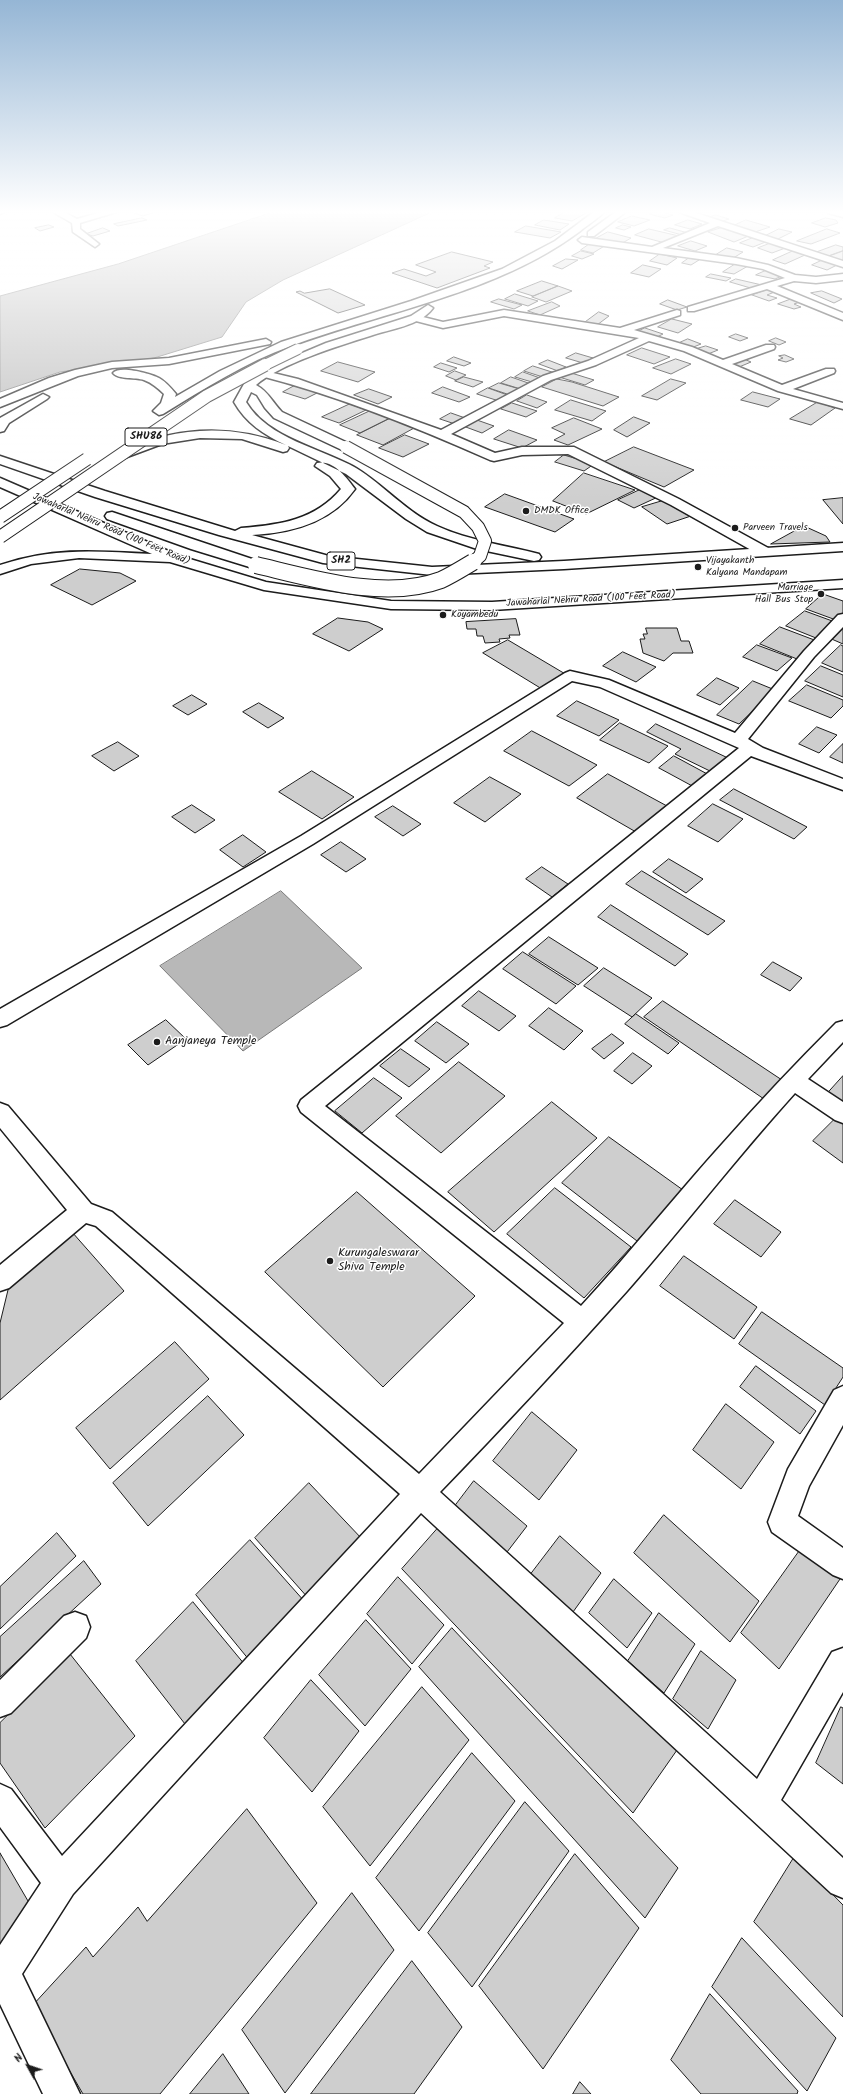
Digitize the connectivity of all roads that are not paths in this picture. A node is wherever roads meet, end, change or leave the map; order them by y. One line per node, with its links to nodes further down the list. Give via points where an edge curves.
1 (383, 309): 16 (main road, via 253,346 169,361 112,365 75,373)
2 (410, 309): 6 (main road, SHU86)
3 (426, 309): 6 (main road)
4 (823, 309): 7 (street)
5 (677, 313): 8 (street)
6 (404, 315): 8 (street, via 443,325 504,313); 13 (main road); 18 (main road, SHU86, via 331,328 249,360); 23 (main road, SHU86, bridge, via 298,350 240,376)
7 (843, 317)
8 (621, 331): 9 (street)
9 (649, 337): 11 (street, via 688,349); 21 (street, via 592,363 547,378)
10 (770, 347): 11 (street)
11 (722, 364): 15 (street)
12 (830, 371): 15 (street)
13 (265, 374): 14 (main road); 21 (street, via 294,381)
14 (248, 386): 26 (main road, bridge, via 262,393 278,415 346,448 464,512 478,526 485,541 480,557 457,573 426,585 382,588 320,579 256,565 110,515); 34 (main road, via 240,402 248,416 275,433 352,472 431,528 464,541 506,552)
15 (782, 389): 17 (street)
16 (0, 403)
17 (843, 406)
18 (159, 411): 19 (main road, SHU86); 20 (main road, via 166,404 170,394 163,385 154,379 120,373 78,382 52,393 24,407 4,421)
19 (146, 419)
20 (0, 428)
21 (442, 434): 31 (street, via 494,457 522,451 570,450 675,502)
22 (96, 453): 27 (main road, bridge)
23 (116, 457): 28 (main road, bridge, via 154,442 185,435 209,433 248,438 280,446 335,473 348,489 338,503 326,512 302,523 256,531); 29 (main road, SHU86, bridge)
24 (2, 459): 28 (main road, SH2, via 100,494)
25 (0, 482): 26 (main road, Jawaharlal Nehru Road (100 Feet Road))
26 (74, 515): 33 (main road, Jawaharlal Nehru Road (100 Feet Road))
27 (0, 517)
28 (224, 532): 35 (main road, SH2, via 328,560 432,571)
29 (0, 536)
30 (843, 548): 31 (main road, SH2)
31 (765, 552): 34 (main road, SH2)
32 (843, 558): 35 (main road, via 613,574)
33 (175, 559): 36 (main road, via 135,559 79,554 30,560); 39 (main road, Jawaharlal Nehru Road (100 Feet Road), via 264,586 391,605 492,606)
34 (590, 564): 35 (main road, SH2)
35 (564, 565)
36 (0, 570)
37 (725, 577): 39 (main road, via 616,586)
38 (843, 584): 39 (main road, Jawaharlal Nehru Road (100 Feet Road))
39 (575, 600)
40 (843, 618): 41 (street, via 809,654)
41 (744, 744): 42 (street, via 757,752); 43 (street, via 604,683 570,676 307,840); 50 (street, via 310,1106)
42 (843, 785)
43 (1, 1017)
44 (843, 1028): 45 (street)
45 (793, 1080): 47 (street); 50 (street)
46 (0, 1112): 48 (street)
47 (843, 1114)
48 (83, 1211): 49 (street); 52 (street, via 104,1219)
49 (0, 1280)
50 (582, 1322): 52 (street)
51 (843, 1399): 53 (street, via 798,1479 782,1522)
52 (420, 1493): 58 (street); 60 (street)
53 (843, 1564)
54 (75, 1627): 56 (street)
55 (843, 1663): 58 (street)
56 (0, 1702)
57 (0, 1800): 60 (street)
58 (761, 1804): 59 (street)
59 (843, 1881)
60 (61, 1882): 61 (street, via 3,1972)
61 (62, 2094)

